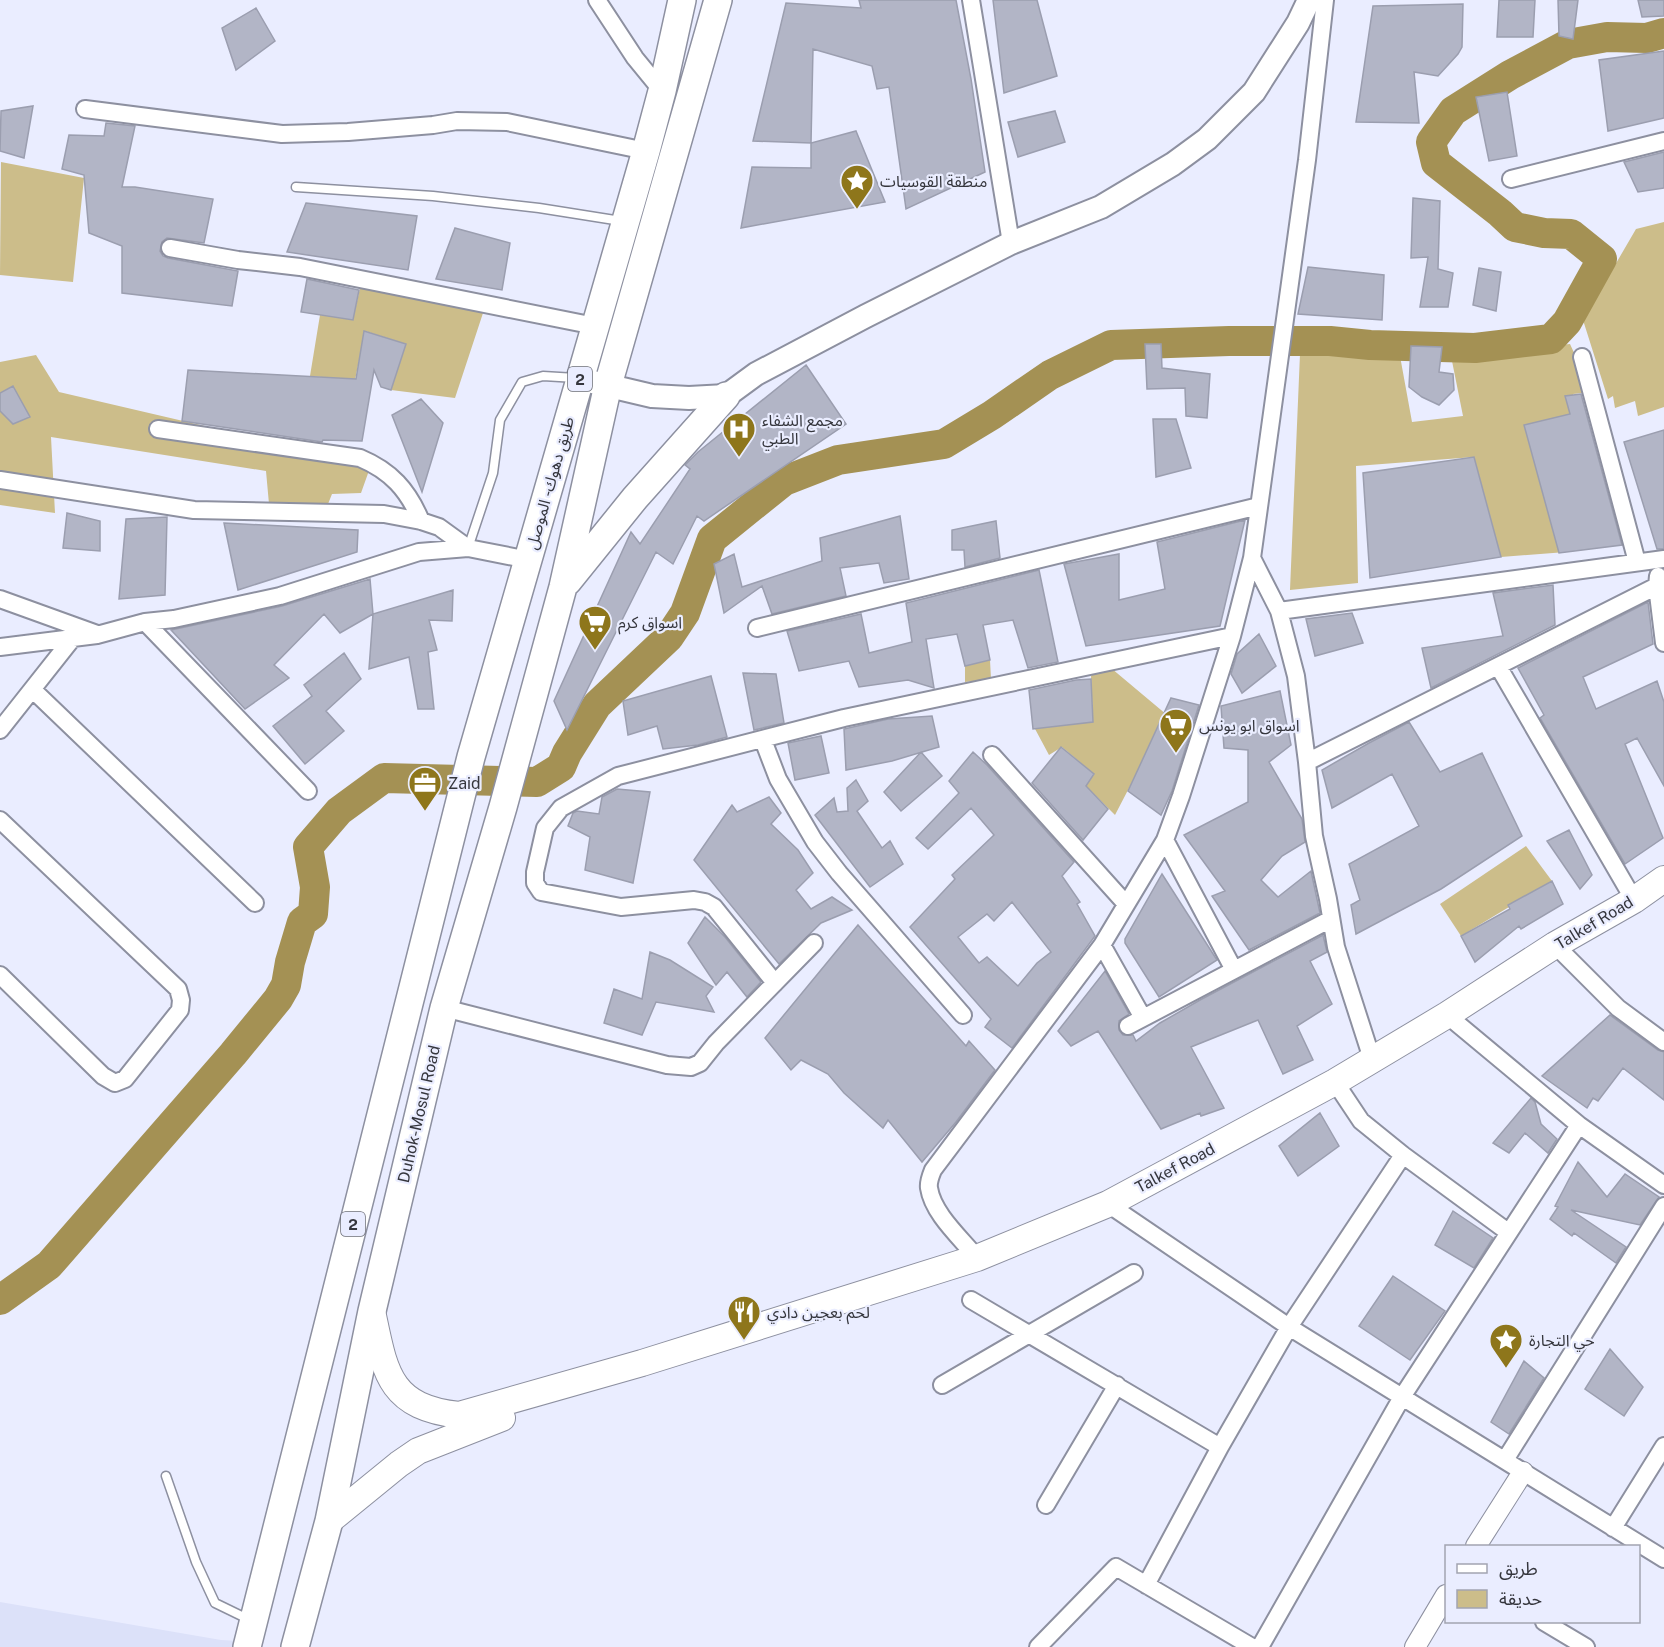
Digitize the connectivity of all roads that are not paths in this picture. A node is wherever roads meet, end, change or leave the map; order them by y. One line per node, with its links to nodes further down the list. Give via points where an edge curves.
1 (597, 0): 7 (street)
2 (682, 0): 7 (highway, طريق دهوك - الموصل / 2)
3 (718, 0): 19 (highway, 2)
4 (971, 0): 14 (street)
5 (1309, 0): 14 (main road, via 1254,92 1207,139 1101,207)
6 (1325, 0): 23 (street)
7 (662, 91): 10 (highway, طريق دهوك - الموصل / 2)
8 (85, 109): 10 (street, via 282,134 458,121 507,122)
9 (1664, 141): 11 (street)
10 (646, 151): 13 (highway, طريق دهوك - الموصل / 2)
11 (1511, 179)
12 (296, 187): 13 (lane, via 433,196)
13 (625, 222): 16 (highway, طريق دهوك - الموصل / 2)
14 (1011, 243): 20 (main road, via 766,369)
15 (170, 248): 16 (street, via 300,267)
16 (595, 326): 18 (highway, طريق دهوك - الموصل / 2)
17 (1582, 357): 29 (street)
18 (580, 379): 19 (main road); 25 (lane, via 543,376 522,382 500,420 493,473); 27 (highway, طريق دهوك - الموصل / 2)
19 (608, 385): 20 (main road, via 671,398); 31 (highway, 2)
20 (726, 396): 31 (highway, via 635,498)
21 (158, 429): 24 (street, via 360,458 377,465 405,489)
22 (0, 480): 24 (street, via 194,510 384,514)
23 (1259, 506): 26 (street); 35 (street)
24 (421, 521): 25 (street, via 446,530)
25 (468, 548): 27 (street); 34 (street, via 419,552 280,596)
26 (1252, 558): 33 (street); 37 (street)
27 (529, 560): 96 (highway, طريق دهوك - الموصل / 2, via 459,802)
28 (1662, 560): 29 (street); 30 (street)
29 (1637, 562): 33 (street)
30 (1657, 586): 39 (street); 41 (street)
31 (563, 587): 61 (highway, Duhok-Mosul Road / 2)
32 (0, 599): 36 (street)
33 (1279, 611): 46 (street, via 1296,676)
34 (145, 622): 36 (street); 47 (street)
35 (757, 628)
36 (97, 634): 38 (street)
37 (1232, 636): 44 (street, via 844,718); 49 (street)
38 (72, 639): 40 (street); 42 (street)
39 (1664, 644)
40 (0, 647)
41 (1498, 666): 46 (street); 51 (street)
42 (33, 690): 43 (street); 52 (street)
43 (0, 730)
44 (763, 740): 60 (street, via 618,776 561,808 545,828 535,883 541,892 621,907 705,902 714,907); 62 (street, via 778,779 815,842)
45 (992, 755): 53 (street)
46 (1307, 762): 54 (street, via 1314,836)
47 (308, 791)
48 (0, 820): 59 (street, via 178,989 180,1010 125,1078 115,1083 103,1076)
49 (1165, 840): 53 (street); 58 (street)
50 (1664, 879): 51 (main road, Talkef Road)
51 (1634, 900): 57 (main road, Talkef Road)
52 (255, 903)
53 (1126, 904): 56 (street)
54 (1331, 919): 58 (street); 65 (street)
55 (814, 943): 60 (street)
56 (1102, 945): 58 (street, via 1135,1022); 73 (street, via 933,1170 928,1186 933,1202)
57 (1555, 945): 63 (main road, Talkef Road); 64 (street, via 1618,1008)
58 (1234, 970)
59 (0, 975)
60 (775, 983): 61 (street, via 700,1063 682,1068)
61 (444, 1008): 76 (highway, Duhok-Mosul Road / 2)
62 (963, 1014)
63 (1447, 1015): 65 (main road, Talkef Road); 67 (street)
64 (1664, 1042)
65 (1372, 1059): 66 (main road, Talkef Road)
66 (1335, 1082): 68 (street, via 1361,1120); 70 (main road, Talkef Road)
67 (1579, 1125): 69 (street); 72 (street)
68 (1404, 1155): 72 (street); 77 (street)
69 (1664, 1185)
70 (1108, 1204): 73 (main road, Talkef Road); 77 (street)
71 (1664, 1206): 85 (street)
72 (1508, 1232): 82 (street)
73 (977, 1258): 79 (main road, Talkef Road)
74 (1134, 1273): 78 (street)
75 (971, 1300): 78 (street)
76 (372, 1311): 79 (main road, via 385,1367 392,1380 402,1394 420,1407 438,1413 459,1415); 89 (highway, Duhok-Mosul Road / 2)
77 (1289, 1327): 82 (street); 84 (street)
78 (1029, 1334): 80 (street); 81 (street)
79 (642, 1364): 89 (main road, via 418,1451)
80 (942, 1385)
81 (1117, 1385): 84 (street); 88 (street)
82 (1402, 1397): 85 (street); 100 (street)
83 (1664, 1446): 90 (street)
84 (1220, 1447): 93 (street)
85 (1505, 1460): 86 (street)
86 (1523, 1472): 90 (street); 91 (street)
87 (166, 1476): 96 (lane, via 215,1603)
88 (1046, 1505)
89 (330, 1521): 97 (highway, Duhok-Mosul Road / 2)
90 (1613, 1527): 92 (street)
91 (1477, 1545)
92 (1664, 1559)
93 (1146, 1585): 98 (street, via 1116,1567); 99 (street)
94 (1445, 1597): 101 (street)
95 (1546, 1623): 102 (street)
96 (250, 1634)
97 (295, 1647)
98 (1038, 1647)
99 (1252, 1647)
100 (1260, 1647)
101 (1415, 1647)
102 (1586, 1647)

